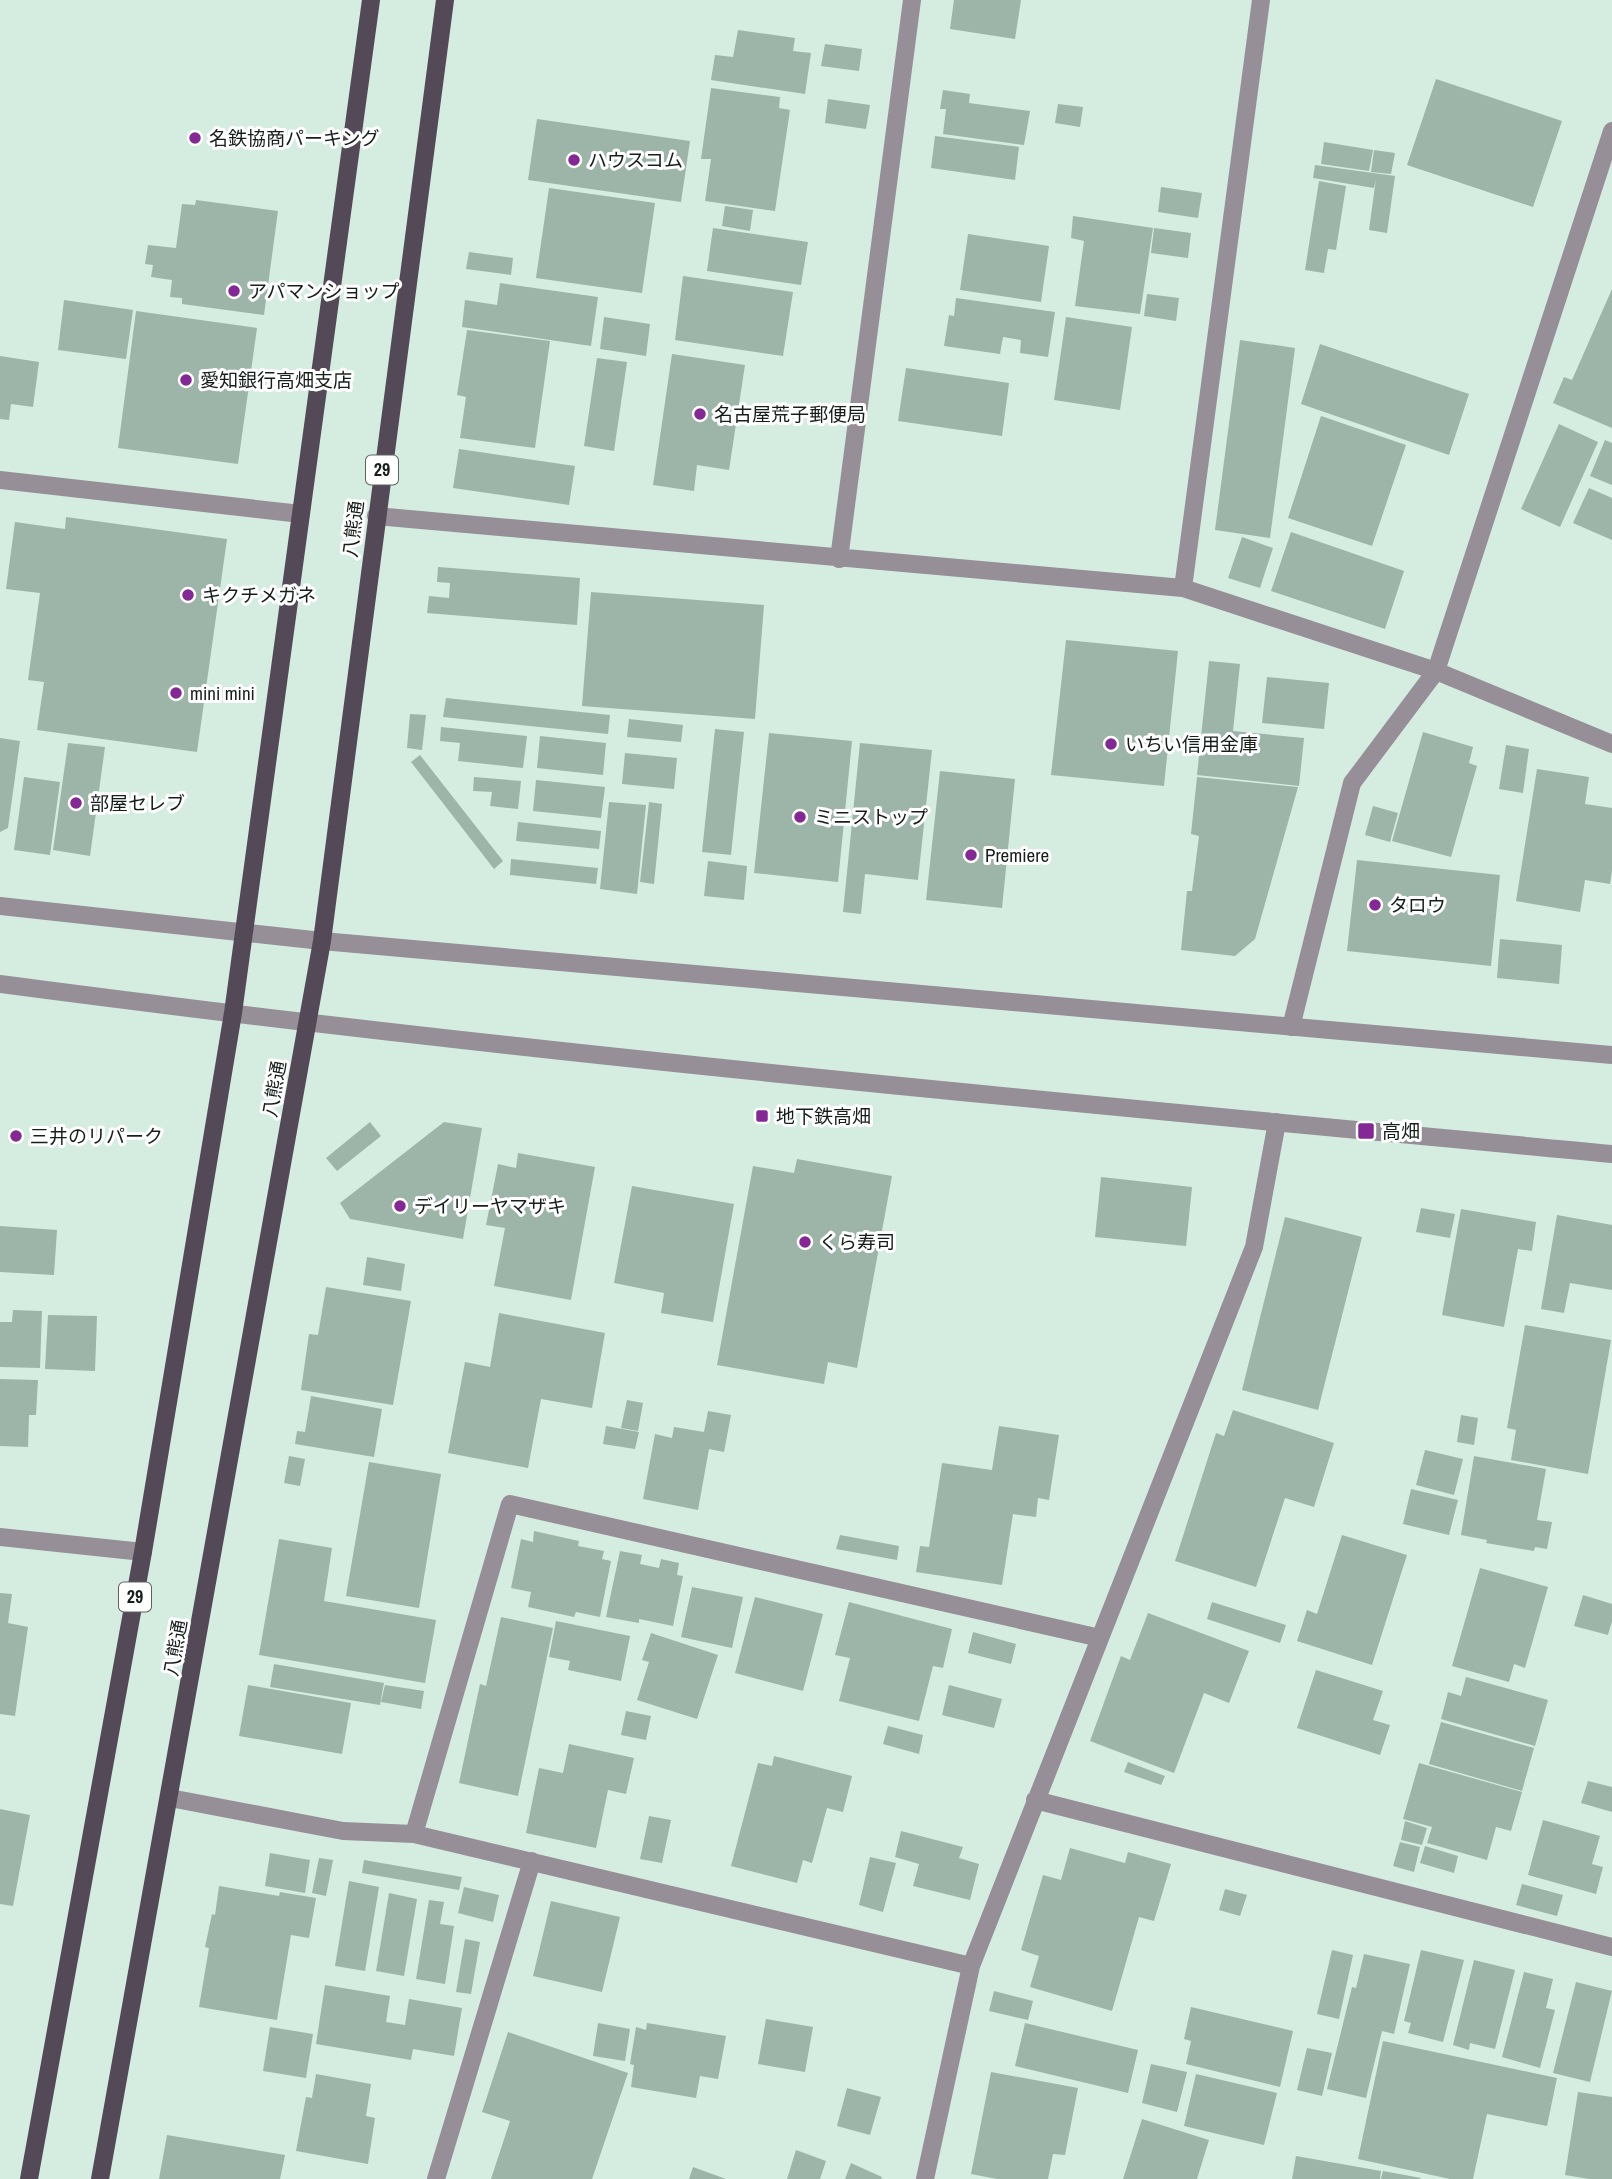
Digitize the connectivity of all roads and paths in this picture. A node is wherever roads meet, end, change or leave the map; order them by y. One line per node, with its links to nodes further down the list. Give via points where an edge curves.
1 (370, 0): 7 (main road, 29)
2 (445, 0): 8 (main road, 八熊通 / 29)
3 (912, 0): 9 (street)
4 (1261, 0): 10 (street)
5 (1612, 131): 11 (street)
6 (0, 480): 7 (street)
7 (301, 514): 14 (main road, 29)
8 (376, 516): 9 (street); 15 (main road, 八熊通 / 29)
9 (839, 559): 10 (street)
10 (1184, 588): 11 (street)
11 (1436, 671): 12 (street); 19 (street, via 1352,783)
12 (1612, 744)
13 (0, 906): 14 (street)
14 (244, 932): 15 (street); 17 (main road, 29)
15 (322, 941): 18 (main road, 八熊通 / 29); 19 (street)
16 (0, 984): 17 (street)
17 (233, 1013): 18 (street); 24 (main road, 29)
18 (307, 1022): 21 (street); 26 (main road, 八熊通 / 29)
19 (1292, 1027): 20 (street)
20 (1612, 1055)
21 (1277, 1122): 22 (street); 25 (street, via 1254,1247)
22 (1612, 1154)
23 (0, 1536): 24 (street)
24 (143, 1552): 32 (main road, 29)
25 (1100, 1638): 27 (street); 28 (street, via 510,1504)
26 (170, 1798): 28 (street, via 343,1832); 33 (main road, 八熊通 / 29)
27 (1035, 1800): 30 (street); 31 (street)
28 (414, 1833): 29 (street)
29 (532, 1861): 31 (street); 34 (street)
30 (1612, 1947)
31 (971, 1966): 35 (street)
32 (29, 2179)
33 (100, 2179)
34 (436, 2179)
35 (925, 2179)

